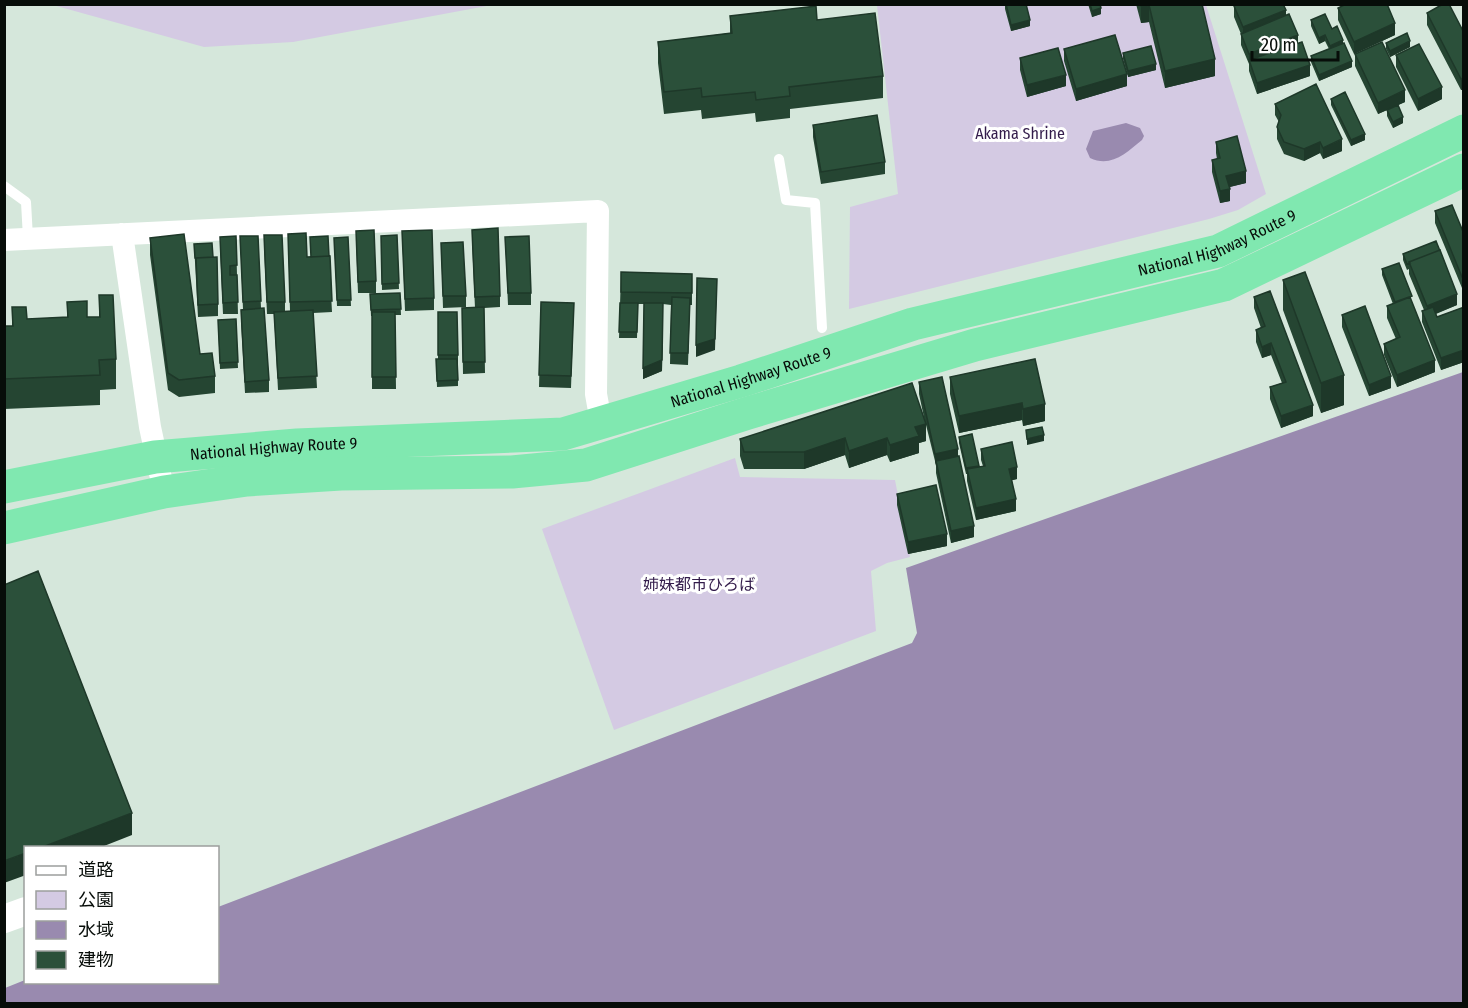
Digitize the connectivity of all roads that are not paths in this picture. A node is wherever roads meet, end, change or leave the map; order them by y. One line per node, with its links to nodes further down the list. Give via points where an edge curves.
1 (1464, 131): 9 (highway, National Highway Route 9, via 1218,251 913,324)
2 (778, 159): 8 (lane, via 786,200 815,203)
3 (1464, 170): 12 (highway, National Highway Route 9, via 1224,285 975,345 586,465 512,472 341,474 247,480)
4 (4, 186): 6 (lane, via 26,202)
5 (122, 234): 6 (street); 9 (street, via 598,211 596,394); 10 (street)
6 (28, 238): 7 (street)
7 (4, 240)
8 (822, 328)
9 (601, 422): 10 (highway, National Highway Route 9, via 563,434 297,445)
10 (155, 457): 11 (highway, National Highway Route 9); 12 (street)
11 (4, 487)
12 (164, 492): 13 (highway, National Highway Route 9)
13 (4, 528)
14 (24, 912): 15 (street)
15 (4, 919)

